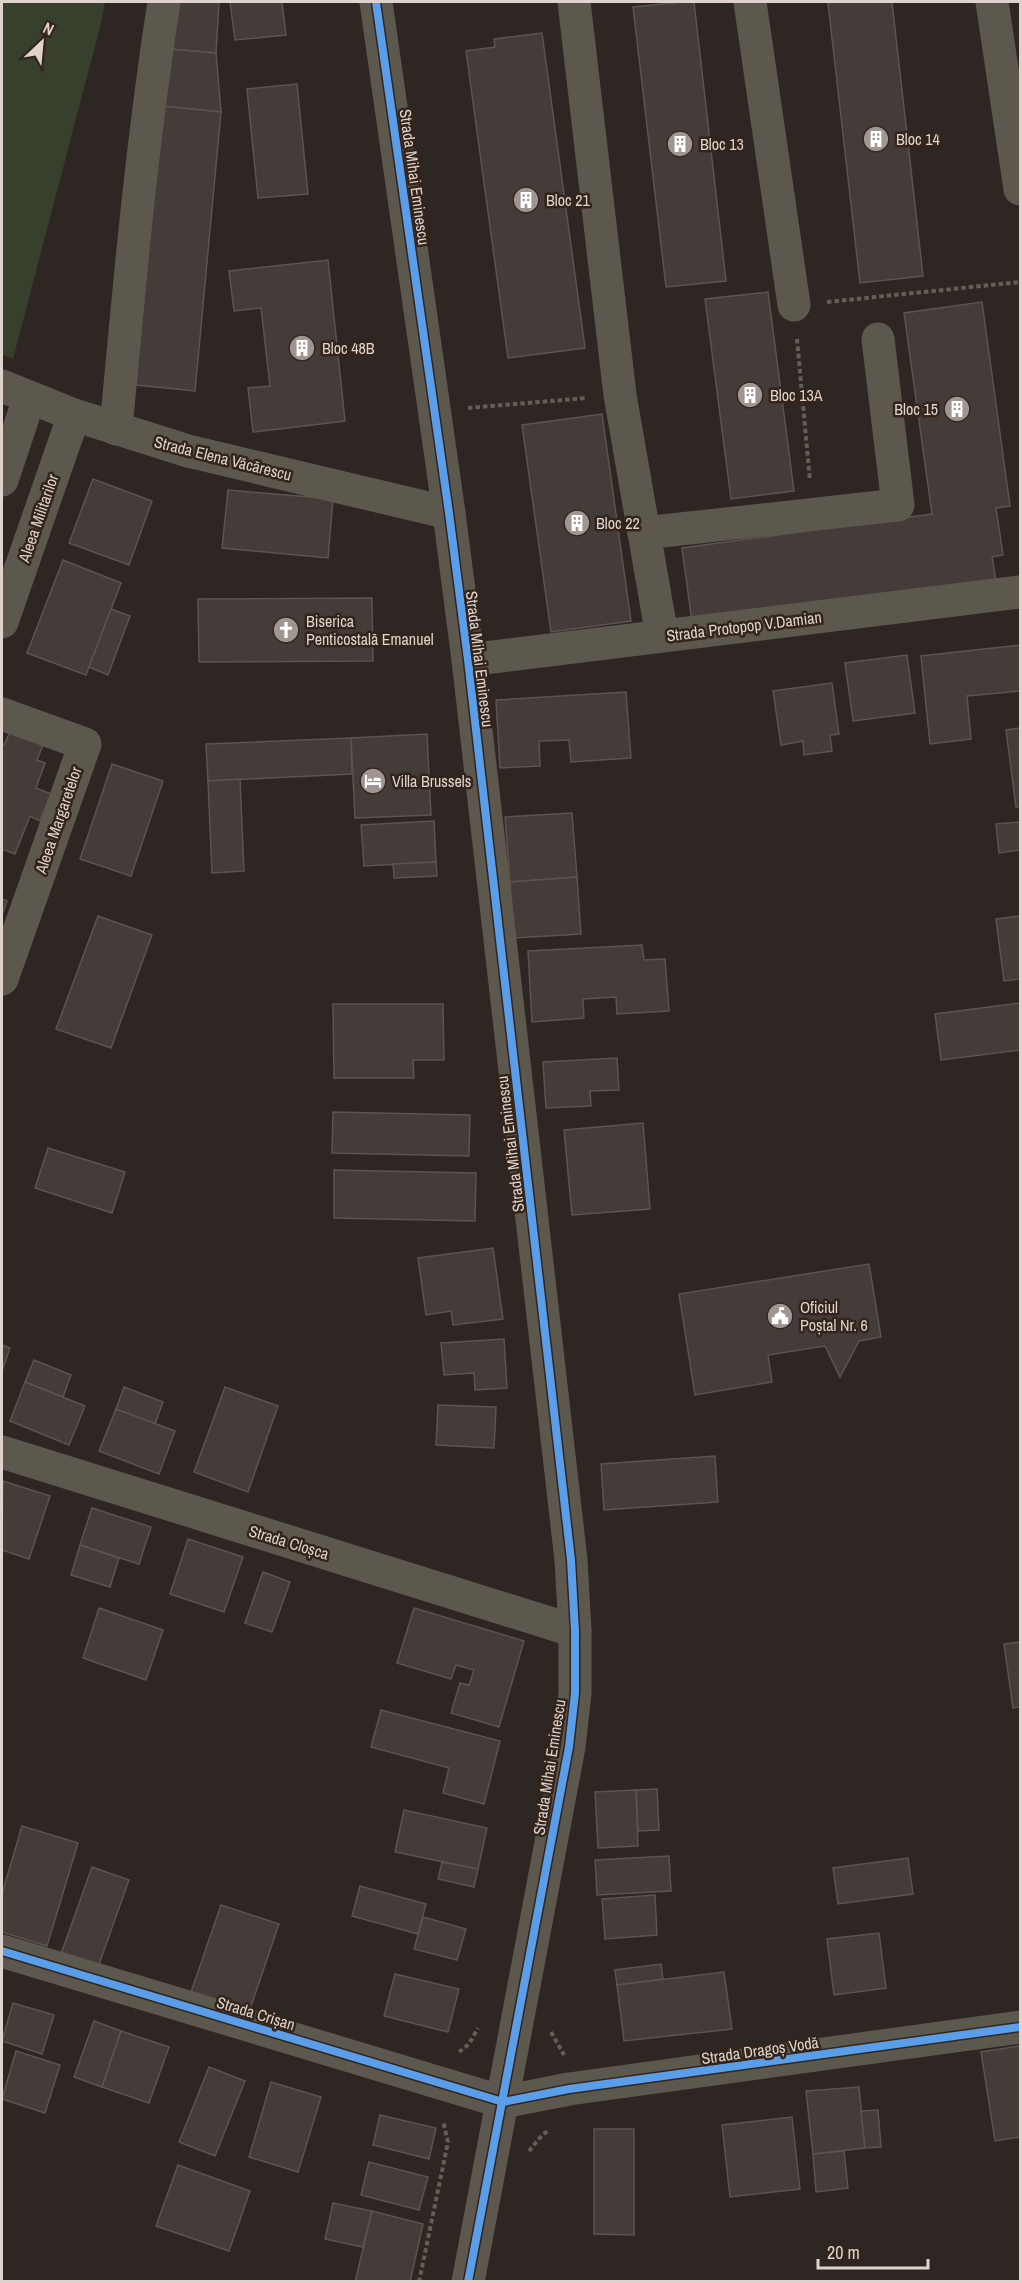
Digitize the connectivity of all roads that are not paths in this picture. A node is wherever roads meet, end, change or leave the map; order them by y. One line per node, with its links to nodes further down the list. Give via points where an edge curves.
1 (164, 2): 11 (street, via 134,231)
2 (376, 2): 13 (street, Strada Mihai Eminescu)
3 (574, 2): 14 (street, via 620,395)
4 (750, 2): 7 (street)
5 (992, 2): 6 (street)
6 (1020, 189)
7 (794, 306)
8 (878, 339): 14 (street, via 898,505)
9 (15, 392): 10 (street, Strada Elena Văcărescu); 12 (street)
10 (74, 415): 11 (street, Strada Elena Văcărescu); 16 (street, Aleea Militarilor)
11 (116, 429): 13 (street, Strada Elena Văcărescu, via 188,451)
12 (2, 480)
13 (449, 513): 18 (street, Strada Mihai Eminescu)
14 (644, 533): 17 (street)
15 (1020, 592): 17 (street, Strada Protopop V.Damian)
16 (2, 622)
17 (662, 636): 18 (street, Strada Protopop V.Damian)
18 (468, 660): 22 (street, Strada Mihai Eminescu, via 548,1351)
19 (2, 714): 20 (street, Aleea Margaretelor, via 85,744)
20 (2, 979)
21 (2, 1452): 22 (street, Strada Cloșca)
22 (576, 1631): 25 (street, Strada Mihai Eminescu, via 569,1747)
23 (2, 1951): 25 (street, Strada Crișan)
24 (1020, 2028): 25 (street, Strada Dragoș Vodă, via 569,2089)
25 (503, 2102): 26 (street, Strada Mihai Eminescu)
26 (468, 2282)

